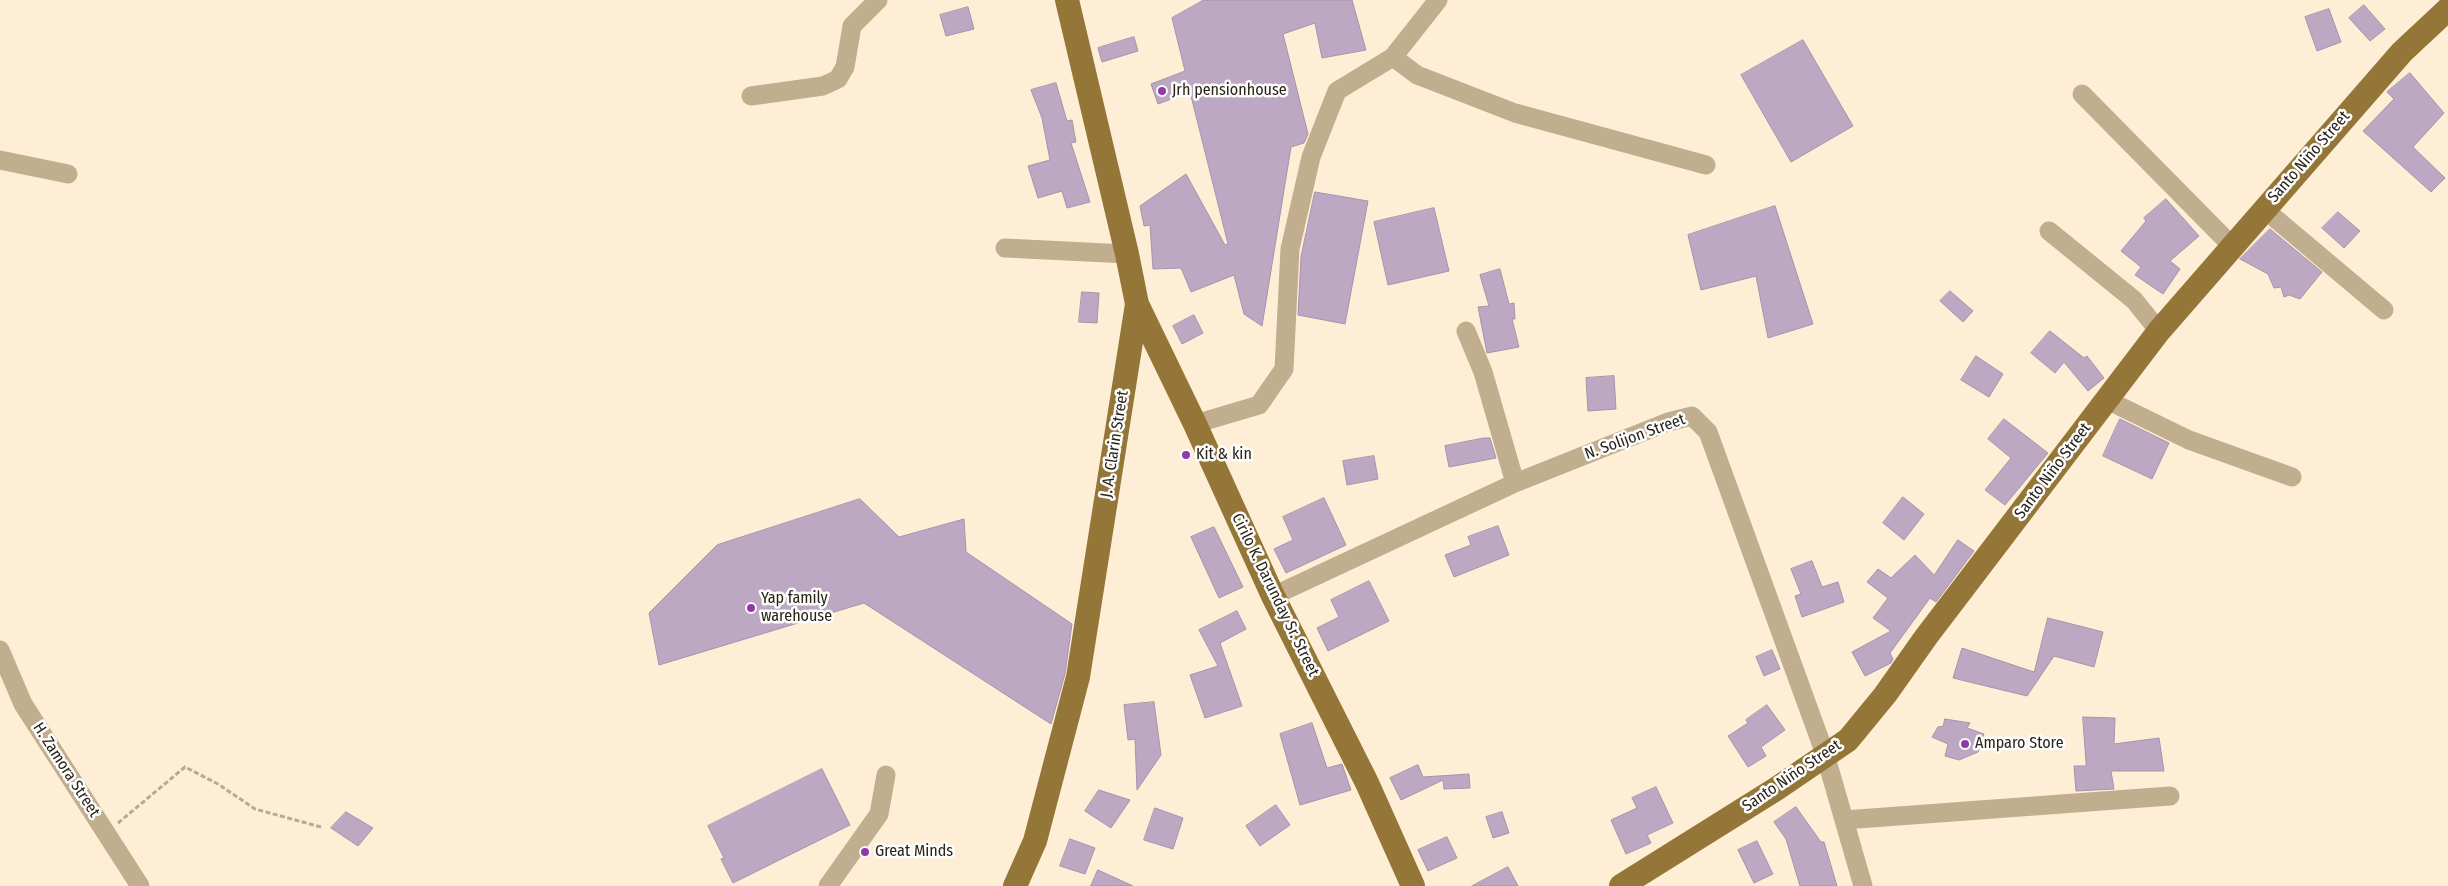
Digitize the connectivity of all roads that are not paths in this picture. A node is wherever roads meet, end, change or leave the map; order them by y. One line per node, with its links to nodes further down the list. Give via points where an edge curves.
1 (878, 0): 7 (street, via 852,26 845,67 838,79 823,86)
2 (1067, 0): 15 (main road, J. A. Clarin Street)
3 (1438, 0): 5 (street)
4 (2448, 9): 11 (main road, Santo Niño Street, via 2402,52)
5 (1393, 57): 9 (street, via 1417,76 1515,113); 21 (street, via 1338,91 1311,157 1290,249 1284,370 1260,405)
6 (2082, 94): 13 (street)
7 (751, 96)
8 (0, 160): 10 (street)
9 (1706, 165)
10 (68, 174)
11 (2264, 209): 13 (main road, Santo Niño Street); 17 (street)
12 (2049, 231): 18 (street, via 2134,300)
13 (2232, 246): 18 (main road, Santo Niño Street)
14 (1004, 248): 15 (street)
15 (1127, 254): 16 (main road, J. A. Clarin Street)
16 (1137, 304): 21 (main road, Cirilo K. Darunday Sr. Street); 32 (main road, J. A. Clarin Street, via 1078,677 1035,841)
17 (2384, 310)
18 (2160, 330): 20 (main road, Santo Niño Street)
19 (1466, 331): 23 (street, via 1483,372)
20 (2107, 400): 22 (street, via 2189,440); 26 (main road, Santo Niño Street, via 1885,695 1848,740)
21 (1195, 424): 24 (main road, Cirilo K. Darunday Sr. Street)
22 (2292, 477)
23 (1515, 483): 24 (street, N. Solijon Street); 26 (street, N. Solijon Street, via 1668,422 1692,416 1708,432)
24 (1273, 596): 33 (main road, Cirilo K. Darunday Sr. Street, via 1367,783)
25 (0, 650): 30 (street, H. Zamora Street, via 23,704)
26 (1825, 754): 29 (street); 34 (main road, Santo Niño Street, via 1776,789)
27 (886, 775): 31 (street, via 879,814)
28 (2170, 796): 29 (street)
29 (1844, 820): 35 (street)
30 (140, 886)
31 (828, 886)
32 (1015, 886)
33 (1413, 886)
34 (1621, 886)
35 (1863, 886)

